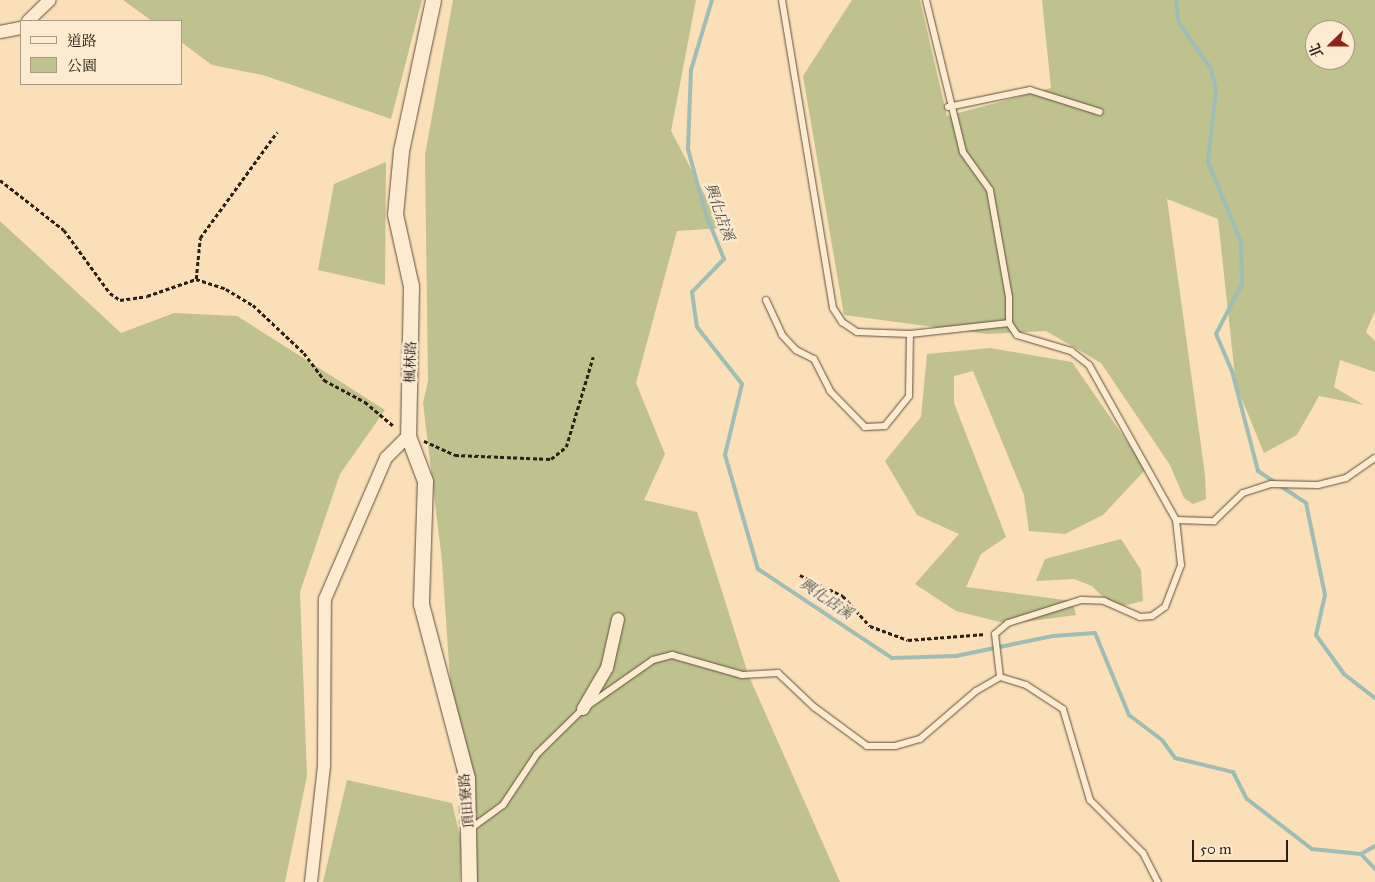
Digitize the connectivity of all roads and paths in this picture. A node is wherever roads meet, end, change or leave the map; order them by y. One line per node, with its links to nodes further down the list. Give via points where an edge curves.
1 (50, 0): 5 (street)
2 (433, 0): 17 (street, 楓林路, via 396,183 399,248 411,286)
3 (782, 0): 15 (lane, via 833,308 842,322 857,332)
4 (926, 0): 8 (lane)
5 (29, 20)
6 (20, 28): 7 (street)
7 (0, 32)
8 (948, 107): 9 (lane, via 1030,90); 14 (lane, via 963,152 990,190 1009,297)
9 (1100, 112)
10 (277, 132): 12 (path, via 200,238)
11 (0, 180): 12 (path, via 64,230 110,293 120,300 147,296)
12 (196, 279): 17 (path, via 226,289 253,304 304,353 324,380 366,402)
13 (766, 300): 15 (lane, via 782,335 796,350 814,359 830,392 865,427 885,426 909,396)
14 (1009, 324): 15 (lane); 19 (lane, via 1017,335 1071,351 1089,365)
15 (910, 334)
16 (592, 357): 17 (path, via 566,447 551,459 455,455)
17 (408, 436): 25 (street, 楓林路, via 425,481 421,604); 27 (street, via 386,458 325,599 324,766)
18 (1375, 458): 19 (lane, via 1346,478 1318,485 1270,484 1242,493 1214,521)
19 (1176, 520): 22 (lane, via 1181,565 1165,607 1152,616 1140,616 1104,601 1081,600 1008,623)
20 (800, 575): 22 (path, via 843,596 870,626 908,640)
21 (618, 619): 24 (street, via 607,668)
22 (995, 634): 23 (lane)
23 (1000, 677): 24 (lane, via 976,691 920,738 895,746 867,746 814,707 778,673 742,675 672,655 653,660); 29 (lane, via 1026,685 1063,708 1090,800 1143,853)
24 (583, 710): 26 (lane, via 537,754 502,806)
25 (452, 721): 26 (street, 頂田寮路, via 467,778)
26 (470, 829): 28 (street, 頂田寮路)
27 (311, 882)
28 (469, 882)
29 (1158, 882)

